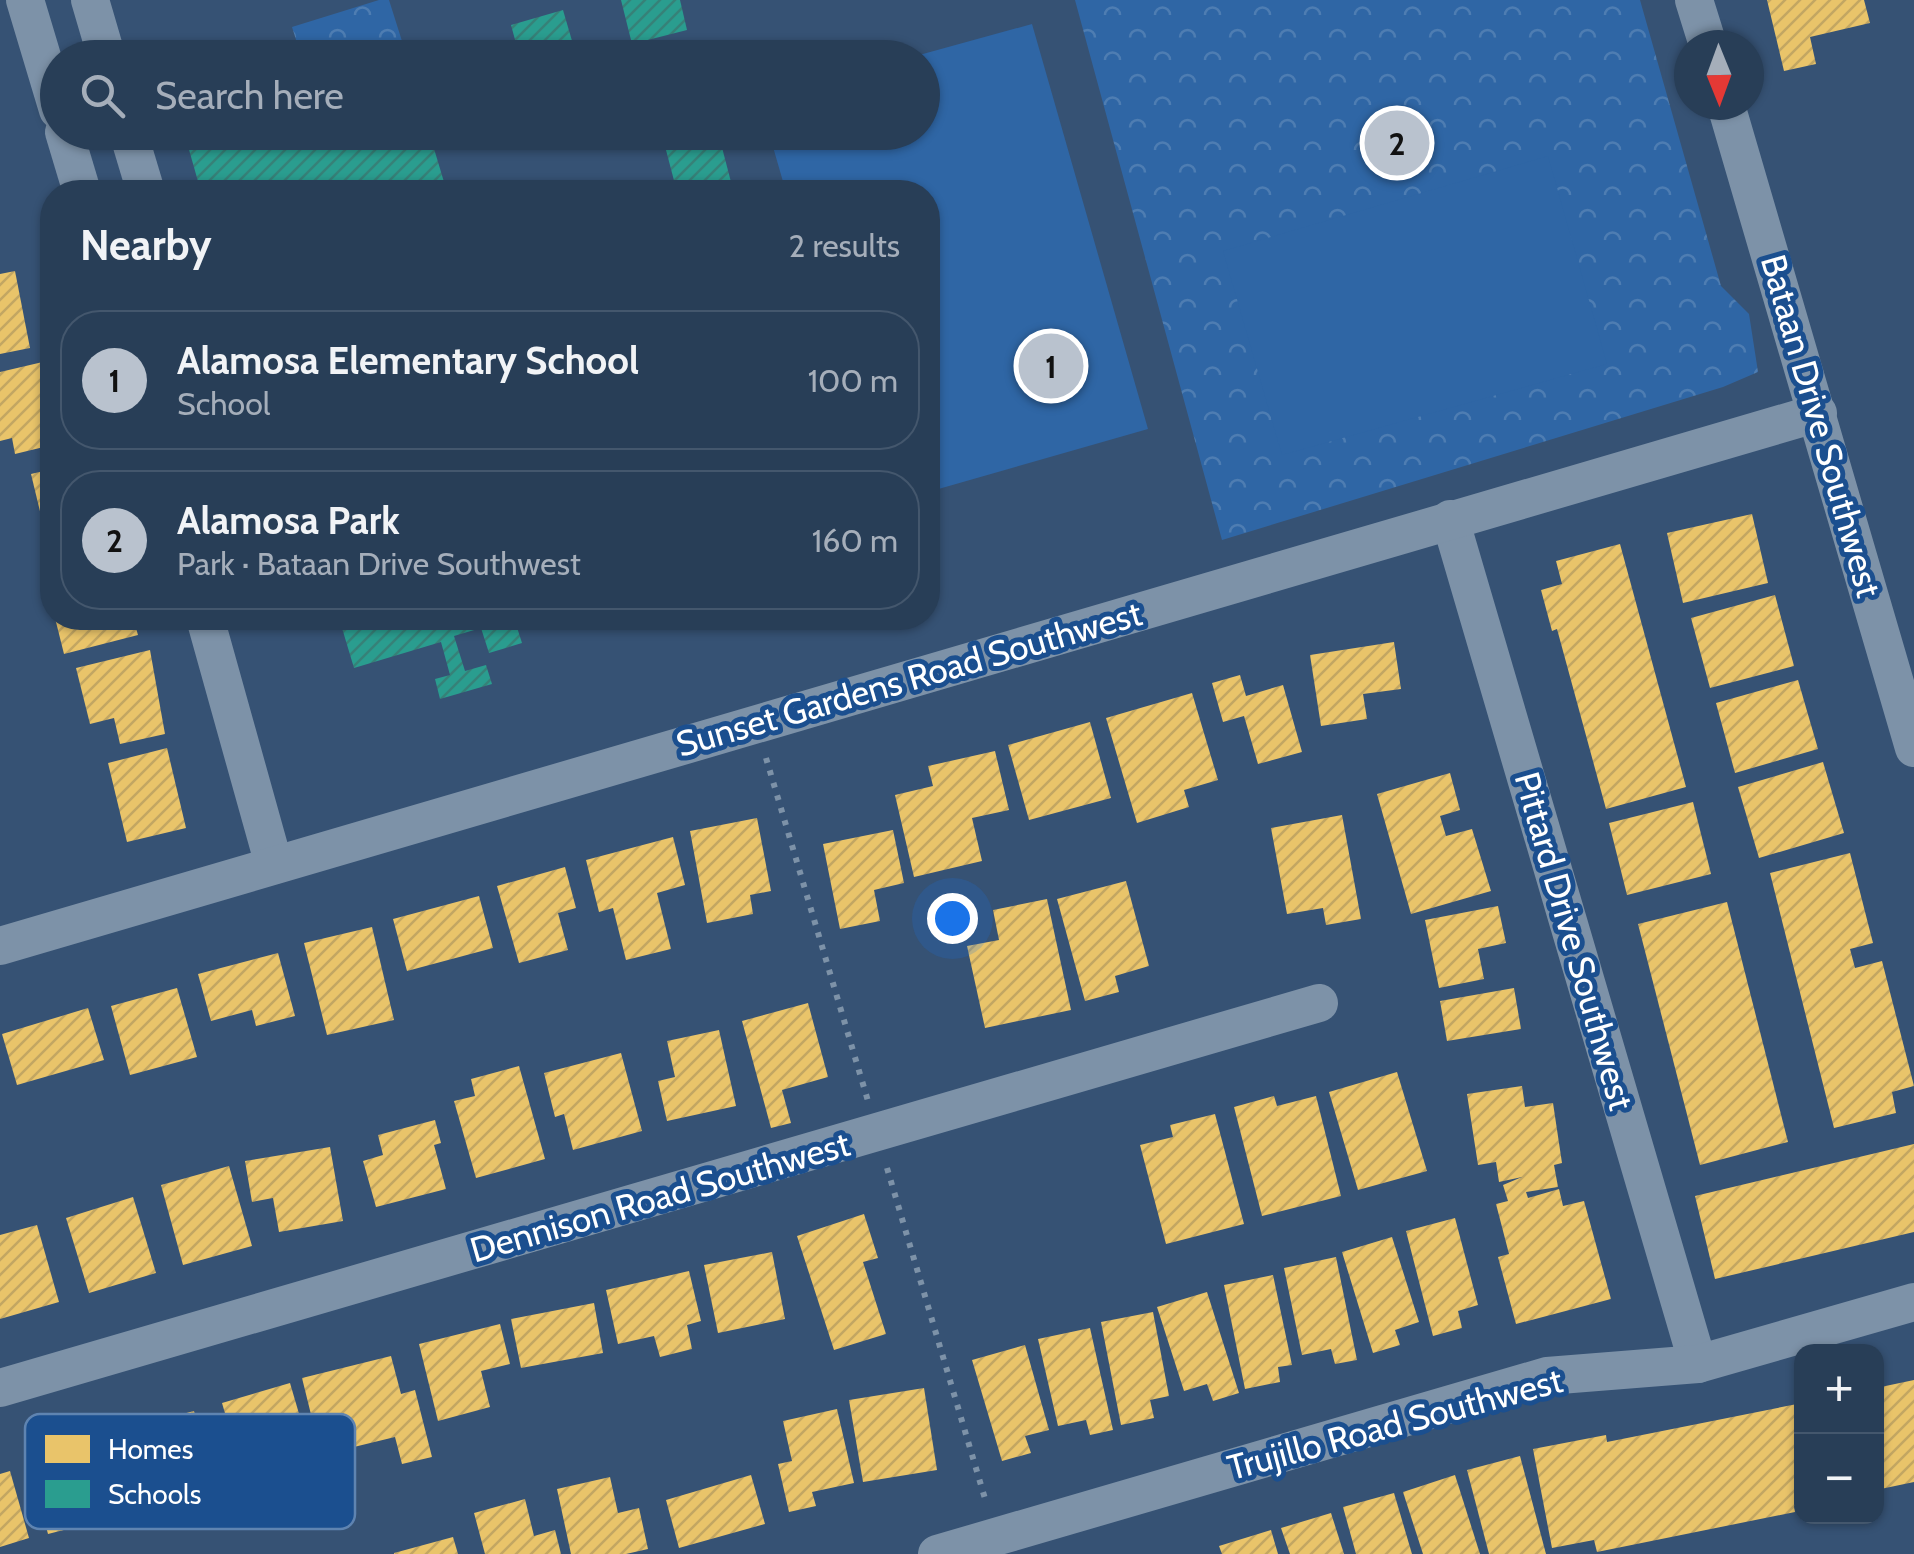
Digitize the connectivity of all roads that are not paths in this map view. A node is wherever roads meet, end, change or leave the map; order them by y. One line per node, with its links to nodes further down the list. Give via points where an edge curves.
1 (25, 0): 6 (street)
2 (90, 0): 5 (street)
3 (1694, 0): 4 (street)
4 (1703, 30)
5 (102, 40)
6 (40, 50)
7 (1730, 120): 12 (street, Bataan Drive Southwest)
8 (69, 150): 10 (street)
9 (133, 150): 11 (street)
10 (78, 180)
11 (142, 180)
12 (1818, 413): 13 (street, Sunset Gardens Road Southwest); 15 (street, Bataan Drive Southwest)
13 (1450, 519): 16 (street, Sunset Gardens Road Southwest); 20 (street, Pittard Drive Southwest)
14 (208, 630): 16 (street)
15 (1914, 748)
16 (274, 865): 17 (street, Sunset Gardens Road Southwest)
17 (0, 946)
18 (1319, 1004): 21 (street, Dennison Road Southwest)
19 (1914, 1302): 20 (street, Trujillo Road Southwest)
20 (1698, 1364): 22 (street, Trujillo Road Southwest, via 1547,1376)
21 (0, 1388)
22 (938, 1554)

